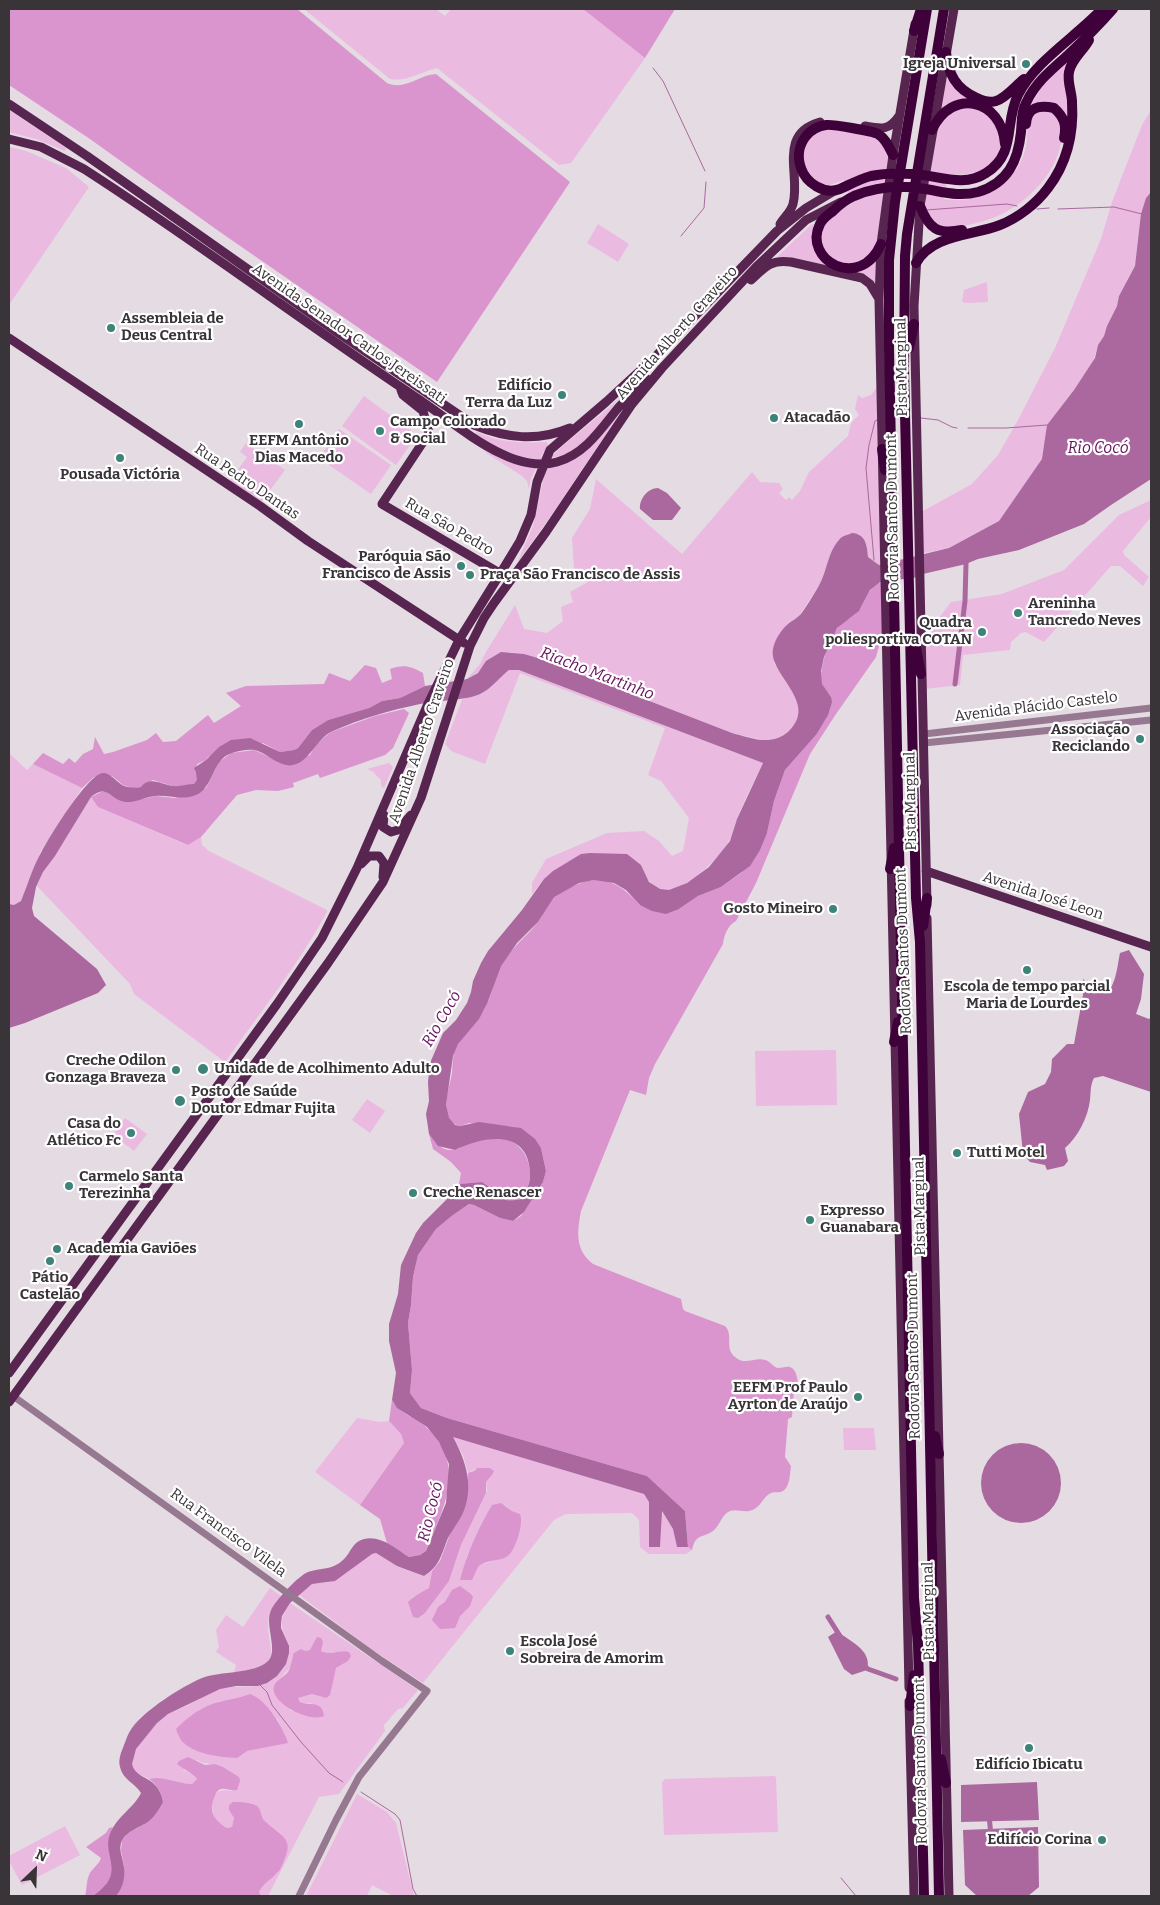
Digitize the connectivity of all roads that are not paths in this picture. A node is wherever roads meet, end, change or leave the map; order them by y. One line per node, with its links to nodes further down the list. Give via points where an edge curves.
1 (919, 9): 8 (highway)
2 (927, 9): 31 (highway, Rodovia Santos Dumont, via 891,235)
3 (944, 9): 29 (highway, Rodovia Santos Dumont, via 907,234)
4 (954, 9): 9 (main road, Pista Marginal)
5 (1102, 9): 10 (highway)
6 (1113, 9): 7 (highway)
7 (1096, 29): 16 (highway, via 1030,94 1022,112); 23 (highway, via 1070,68 1070,145 1048,188 1014,218 937,243 925,250)
8 (914, 31): 12 (main road, Pista Marginal)
9 (946, 52): 10 (highway, via 949,71 959,87 986,101 1000,100); 13 (main road, Pista Marginal)
10 (1033, 72): 15 (highway, via 1016,97)
11 (9, 104): 32 (main road, Avenida Senador Carlos Jereissati, via 474,425 495,434 528,438)
12 (901, 114): 17 (main road, Pista Marginal); 21 (main road, via 894,124 886,128 824,121 804,130 793,152 793,204)
13 (932, 130): 15 (highway, via 947,110 964,103 974,104 985,108 1000,123); 20 (main road, Pista Marginal)
14 (9, 139): 30 (main road, Avenida Senador Carlos Jereissati, via 41,148 84,169)
15 (1005, 150): 18 (highway, Avenida Alberto Craveiro, via 996,165 970,181 909,173 873,176)
16 (1019, 151): 19 (highway, Avenida Alberto Craveiro, via 1008,173 992,186 970,194 944,194 905,187 882,188); 20 (highway, via 1023,145 1027,116 1033,109 1054,108 1066,126 1063,146 1041,188 1013,212 990,223 944,232 930,226)
17 (893, 155): 18 (highway, via 883,139 874,133 826,125 812,130 800,149 802,172 807,180 824,189); 22 (main road, Pista Marginal)
18 (842, 187): 21 (main road, Avenida Alberto Craveiro)
19 (846, 200): 22 (highway, via 819,226 817,239 824,257 836,266 860,267 876,255); 24 (main road, Avenida Alberto Craveiro, via 806,220)
20 (920, 206): 23 (main road, Pista Marginal)
21 (776, 231): 32 (main road, Avenida Alberto Craveiro, via 657,355)
22 (881, 244): 25 (main road, Pista Marginal)
23 (916, 263): 26 (main road, Pista Marginal)
24 (733, 293): 25 (main road, via 770,263 782,261 862,278 870,284); 28 (main road, Avenida Alberto Craveiro)
25 (879, 300): 31 (main road, Pista Marginal)
26 (914, 324): 29 (highway); 42 (main road, Pista Marginal)
27 (9, 338): 40 (main road, Rua Pedro Dantas)
28 (662, 368): 30 (main road, Avenida Senador Carlos Jereissati, via 618,408 590,443 556,462 517,460 486,446); 41 (main road, Avenida Alberto Craveiro, via 632,404 494,603)
29 (904, 368): 39 (highway, Rodovia Santos Dumont)
30 (400, 388): 37 (main road, Rua São Pedro, via 403,395 422,410 429,430 382,504)
31 (885, 404): 33 (highway, Rodovia Santos Dumont)
32 (578, 426): 37 (main road, Avenida Alberto Craveiro, via 546,456 531,515)
33 (886, 436): 34 (main road); 35 (highway, Rodovia Santos Dumont)
34 (882, 449): 35 (highway); 36 (main road)
35 (890, 500): 36 (highway, Rodovia Santos Dumont)
36 (888, 539): 38 (highway, Rodovia Santos Dumont)
37 (501, 574): 40 (main road, Avenida Alberto Craveiro)
38 (889, 587): 48 (highway, Rodovia Santos Dumont); 50 (main road, Pista Marginal)
39 (910, 624): 42 (highway); 54 (highway, Rodovia Santos Dumont, via 916,898)
40 (459, 640): 41 (main road, Rua Pedro Dantas); 46 (main road, Avenida Alberto Craveiro)
41 (470, 646): 47 (main road, Avenida Alberto Craveiro)
42 (921, 674): 45 (main road, Pista Marginal)
43 (1151, 708): 45 (street, Avenida Plácido Castelo)
44 (1151, 720): 45 (street, Avenida Plácido Castelo)
45 (924, 738): 51 (main road, Pista Marginal)
46 (389, 795): 47 (main road, via 383,820 383,827 389,832 399,829); 49 (main road, Avenida Alberto Craveiro)
47 (418, 804): 52 (main road, Avenida Alberto Craveiro)
48 (898, 830): 50 (highway); 56 (highway, Rodovia Santos Dumont)
49 (358, 868): 52 (main road, via 369,856 379,856 384,863); 58 (main road, Avenida Alberto Craveiro, via 307,961)
50 (890, 869): 57 (main road, Pista Marginal)
51 (926, 871): 53 (main road, Pista Marginal); 55 (main road, Avenida José Leon)
52 (383, 882): 59 (main road, Avenida Alberto Craveiro)
53 (927, 898): 54 (highway); 63 (main road, Pista Marginal)
54 (920, 942): 62 (highway, Rodovia Santos Dumont)
55 (1151, 948)
56 (902, 986): 57 (highway); 65 (highway, Rodovia Santos Dumont)
57 (894, 1042): 64 (main road, Pista Marginal)
58 (109, 1236): 59 (main road); 60 (main road, Avenida Alberto Craveiro)
59 (120, 1249): 61 (main road, Avenida Alberto Craveiro)
60 (9, 1373)
61 (11, 1399): 72 (street, Rua Francisco Vilela, via 427,1691 359,1777)
62 (930, 1410): 63 (highway); 68 (highway, Rodovia Santos Dumont)
63 (939, 1454): 69 (main road, Pista Marginal)
64 (904, 1480): 65 (highway); 67 (main road, Pista Marginal)
65 (913, 1522): 66 (highway, Rodovia Santos Dumont)
66 (918, 1644): 67 (highway); 75 (highway, Rodovia Santos Dumont)
67 (910, 1706): 70 (main road, Pista Marginal)
68 (936, 1736): 69 (highway); 76 (highway, Rodovia Santos Dumont)
69 (946, 1783): 71 (main road, Pista Marginal)
70 (914, 1886): 73 (main road); 74 (main road, Pista Marginal)
71 (950, 1894)
72 (299, 1896)
73 (909, 1896)
74 (914, 1896)
75 (924, 1896)
76 (939, 1896)

